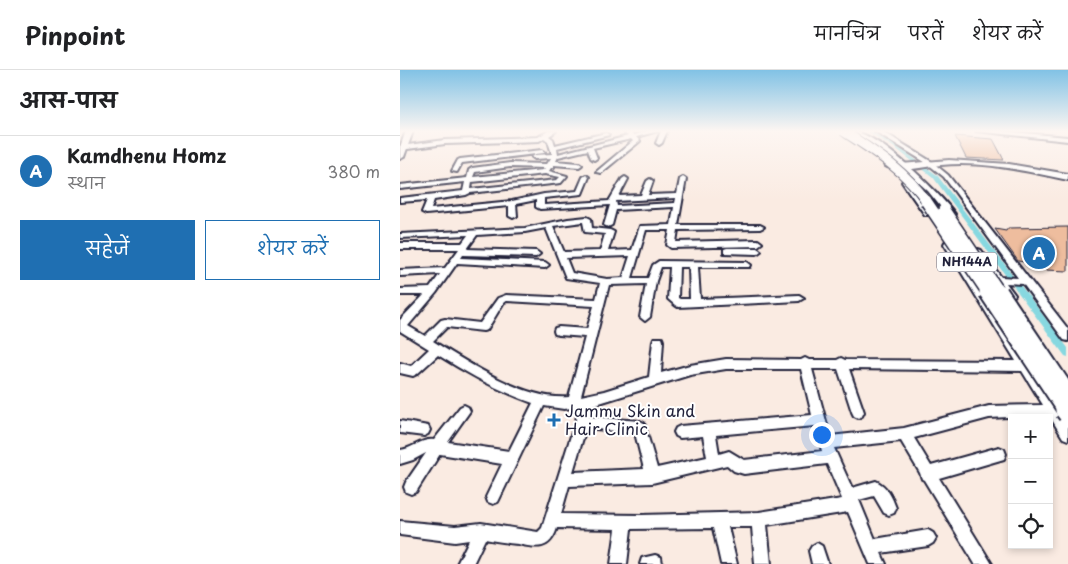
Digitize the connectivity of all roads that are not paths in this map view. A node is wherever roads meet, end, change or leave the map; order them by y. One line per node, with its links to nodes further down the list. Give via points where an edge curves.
1 (558, 154): 10 (street)
2 (563, 154): 10 (street)
3 (592, 154): 12 (street)
4 (621, 154): 19 (street)
5 (873, 154): 15 (street)
6 (879, 154): 91 (highway, NH144A, bridge, via 921,193)
7 (886, 154): 84 (highway, NH144A, bridge, via 926,188)
8 (891, 154): 16 (street)
9 (916, 154): 13 (street)
10 (554, 156): 11 (street); 14 (street); 17 (street, via 460,161); 18 (street); 24 (street, via 472,170)
11 (535, 158)
12 (594, 158)
13 (928, 163): 16 (main road); 21 (main road, via 1003,166); 61 (street, via 958,190)
14 (579, 165)
15 (888, 165): 16 (main road); 79 (street, via 925,208)
16 (910, 165): 59 (street)
17 (455, 171)
18 (545, 172): 24 (street); 27 (street, via 564,176 559,182)
19 (599, 172)
20 (586, 177): 30 (street, via 580,193)
21 (1068, 177)
22 (625, 179): 35 (street)
23 (682, 179): 33 (street)
24 (469, 180): 26 (street); 27 (street)
25 (650, 181): 31 (street)
26 (400, 187)
27 (467, 191): 29 (street, via 464,194)
28 (400, 193): 29 (street)
29 (432, 194): 32 (street); 34 (street, via 424,212)
30 (540, 197): 34 (street); 35 (street, via 540,207)
31 (644, 197): 33 (street); 35 (street)
32 (400, 200)
33 (679, 201): 35 (street); 40 (street)
34 (512, 203): 36 (street)
35 (615, 203): 38 (street)
36 (513, 216)
37 (549, 225): 41 (street); 49 (street, via 588,220 588,230 610,232); 50 (street)
38 (608, 225)
39 (760, 227): 40 (street)
40 (675, 228): 45 (street, via 671,245); 47 (street, via 642,228)
41 (474, 233): 42 (street); 46 (street)
42 (400, 236)
43 (400, 246): 46 (street)
44 (757, 247): 45 (street)
45 (726, 248): 54 (street)
46 (463, 249): 48 (street); 51 (street)
47 (634, 253): 49 (street); 63 (street)
48 (536, 254)
49 (603, 254): 50 (street)
50 (562, 256): 62 (street, via 571,277)
51 (455, 260): 56 (street); 57 (street)
52 (675, 264): 53 (street); 60 (street, via 656,266); 67 (street, via 674,301)
53 (693, 264): 54 (street); 67 (street)
54 (727, 264): 55 (street)
55 (747, 264)
56 (546, 265)
57 (447, 271): 58 (street); 64 (street)
58 (400, 273)
59 (1002, 280): 61 (street); 80 (street)
60 (651, 281): 63 (street); 69 (street)
61 (1024, 281): 73 (street)
62 (605, 282): 63 (street); 68 (street)
63 (626, 282)
64 (433, 291): 65 (street); 70 (street)
65 (400, 292)
66 (800, 298): 67 (street)
67 (695, 302)
68 (598, 303): 72 (street); 74 (street, via 506,298 483,327 445,323)
69 (645, 317)
70 (400, 326): 74 (street)
71 (559, 331): 72 (street)
72 (590, 333): 87 (street)
73 (1068, 337)
74 (427, 341): 76 (street)
75 (658, 341): 82 (street)
76 (438, 348): 81 (street, via 413,371); 85 (street, via 491,380)
77 (805, 363): 78 (street); 82 (street, via 696,367); 92 (street)
78 (841, 363): 79 (street); 90 (street)
79 (1025, 365): 80 (street); 99 (street)
80 (1057, 366): 83 (street)
81 (400, 368)
82 (655, 380): 86 (street)
83 (1068, 383)
84 (1068, 393)
85 (540, 401): 87 (street); 105 (street)
86 (588, 401): 87 (street); 93 (street)
87 (573, 404)
88 (1048, 410): 98 (street, via 989,412)
89 (464, 411): 101 (street)
90 (858, 412)
91 (1068, 414)
92 (819, 420): 95 (street); 100 (street)
93 (581, 422): 108 (street, via 640,427); 109 (street)
94 (400, 427): 96 (street)
95 (708, 429): 97 (street); 106 (street)
96 (424, 430)
97 (680, 432)
98 (904, 434): 100 (street); 107 (street)
99 (1068, 434)
100 (825, 443): 104 (street)
101 (436, 447): 103 (street, via 425,446 409,456); 105 (street); 110 (street)
102 (999, 454): 107 (street)
103 (400, 457)
104 (831, 457): 106 (street, via 744,467 731,458); 112 (street)
105 (510, 458): 111 (street)
106 (714, 461): 108 (street)
107 (927, 474): 127 (street)
108 (652, 476): 109 (street)
109 (564, 479): 115 (street)
110 (411, 487)
111 (493, 497)
112 (851, 500): 113 (street, via 876,488); 114 (street); 121 (street)
113 (889, 508)
114 (759, 519): 116 (street); 125 (street)
115 (552, 521): 117 (street); 119 (street, via 548,533 540,540)
116 (719, 521): 117 (street); 124 (street)
117 (624, 522): 123 (street)
118 (400, 528): 119 (street, via 455,534)
119 (480, 531): 122 (street)
120 (928, 538): 121 (street)
121 (871, 547): 126 (street)
122 (465, 564)
123 (619, 564)
124 (729, 564)
125 (763, 564)
126 (878, 564)
127 (984, 564)

